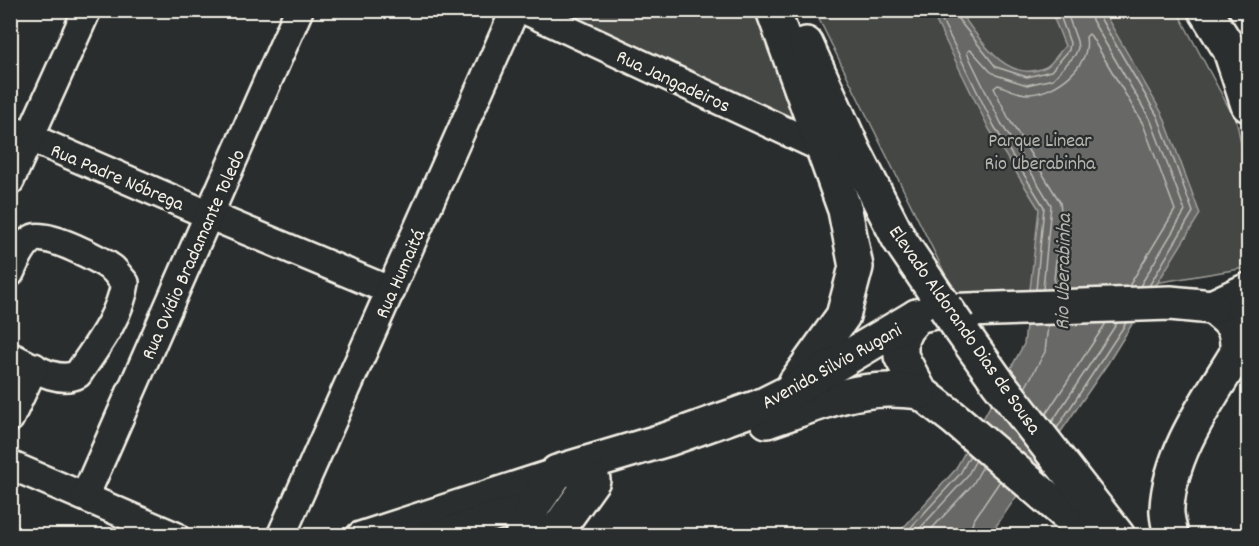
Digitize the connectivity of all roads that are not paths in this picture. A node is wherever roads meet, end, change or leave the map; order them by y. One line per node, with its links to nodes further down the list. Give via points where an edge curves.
1 (87, 10): 9 (street)
2 (299, 10): 12 (street, Rua Ovídio Bradamante Toledo)
3 (515, 10): 15 (street, Rua Humaitá)
4 (525, 10): 10 (street, Rua Jangadeiros)
5 (773, 10): 10 (main road)
6 (791, 10): 17 (main road, Elevado Aldorando Dias de Sousa, via 854,151)
7 (1205, 10): 8 (main road, via 1230,50)
8 (1248, 105)
9 (20, 133): 11 (street); 12 (street, Rua Padre Nóbrega)
10 (824, 150): 20 (main road, via 846,210 856,267 843,316)
11 (10, 181)
12 (209, 215): 15 (street, Rua Padre Nóbrega); 26 (street, Rua Ovídio Bradamante Toledo)
13 (10, 273): 19 (street, via 25,245 34,238 48,238 113,270 125,284 123,299 109,326 78,374 70,379 59,378)
14 (1248, 290): 16 (main road)
15 (391, 291): 29 (street, Rua Humaitá)
16 (1212, 307): 17 (main road, Avenida Silvio Rugani, via 1170,303 940,311); 18 (main road, via 1229,319)
17 (940, 316): 20 (main road, Avenida Silvio Rugani); 21 (main road, via 906,329 901,340 901,356); 35 (main road, Elevado Aldorando Dias de Sousa, via 997,381)
18 (1243, 351): 36 (main road, via 1184,444 1171,479 1166,510)
19 (22, 362): 22 (street)
20 (789, 392): 24 (main road, Avenida Silvio Rugani, via 668,439)
21 (920, 392): 25 (main road, Avenida Silvio Rugani, via 890,390 826,401); 34 (main road)
22 (10, 418)
23 (10, 465): 26 (street)
24 (558, 472): 27 (main road); 30 (street, Avenida Silvio Rugani)
25 (594, 480): 27 (main road, Avenida Silvio Rugani); 33 (main road)
26 (85, 496): 28 (street)
27 (534, 505): 31 (street, Avenida Silvio Rugani); 32 (main road)
28 (175, 536)
29 (281, 536)
30 (360, 536)
31 (430, 536)
32 (522, 536)
33 (553, 536)
34 (1092, 536)
35 (1119, 536)
36 (1171, 536)

